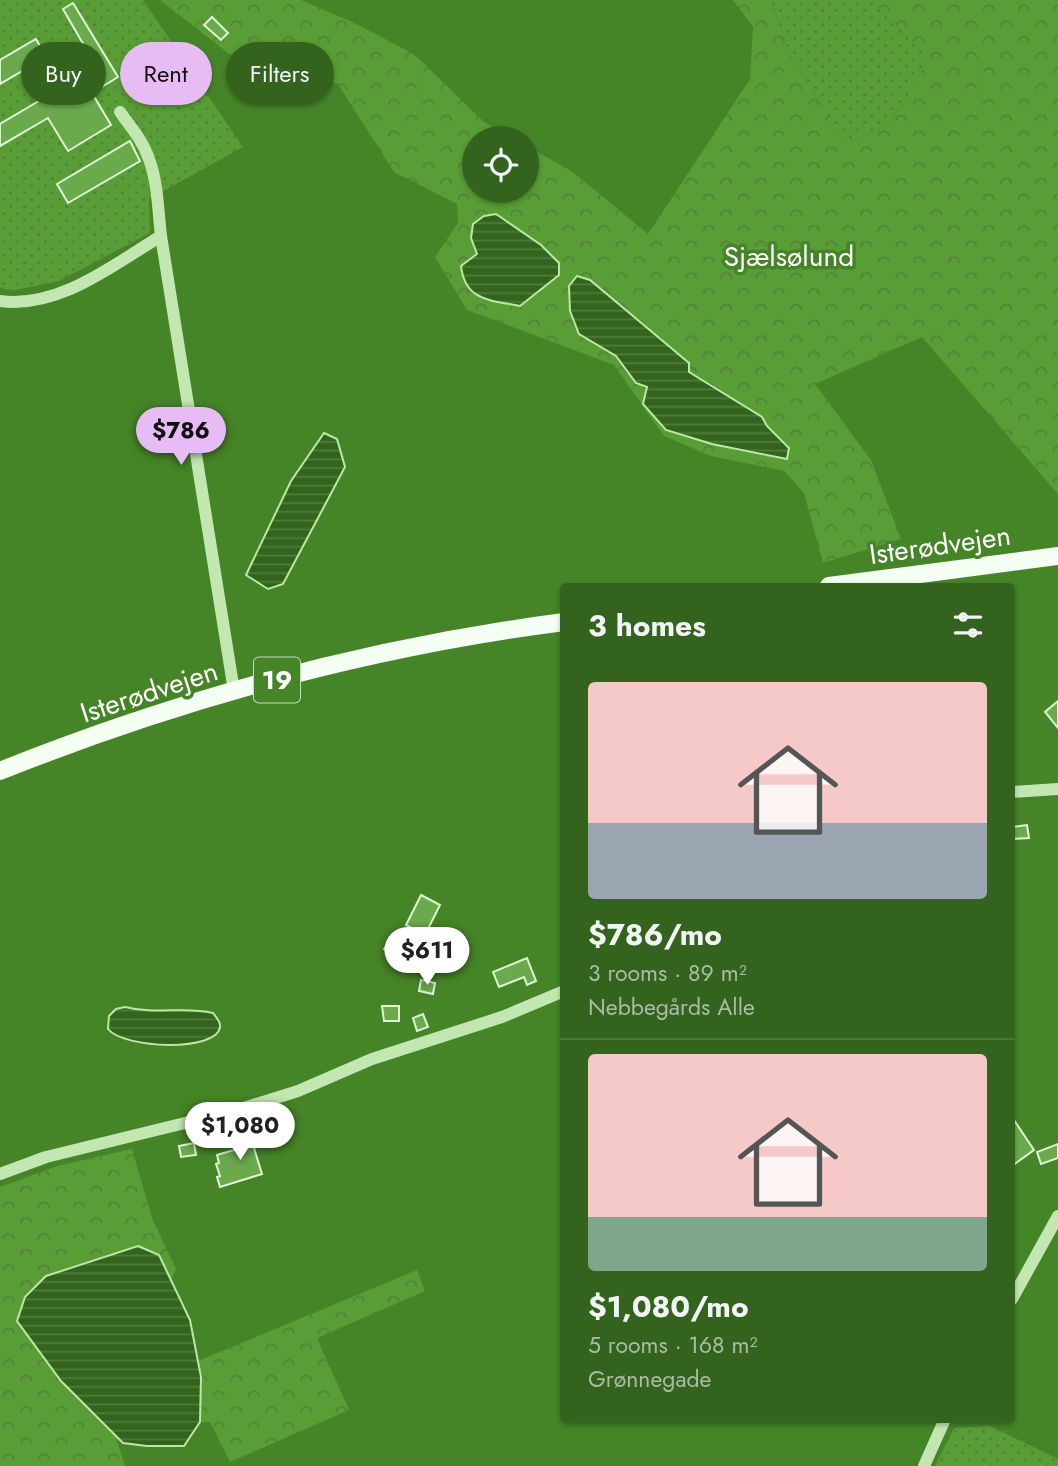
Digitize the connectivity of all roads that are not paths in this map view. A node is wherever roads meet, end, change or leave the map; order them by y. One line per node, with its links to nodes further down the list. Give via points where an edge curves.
1 (120, 112): 2 (street, via 149,159)
2 (161, 236): 3 (street, via 54,296 31,302); 7 (street)
3 (0, 301)
4 (1058, 556): 5 (main road, Isterødvejen)
5 (852, 583)
6 (560, 623): 7 (main road, Isterødvejen / 19, via 328,666)
7 (234, 691): 8 (main road, Isterødvejen / 19)
8 (0, 771)
9 (1058, 789): 10 (street)
10 (1015, 792)
11 (560, 992): 12 (street, via 502,1017 372,1059 298,1091 46,1157)
12 (0, 1174)
13 (1058, 1216): 14 (street)
14 (1015, 1294)
15 (944, 1423): 16 (street)
16 (924, 1466)

